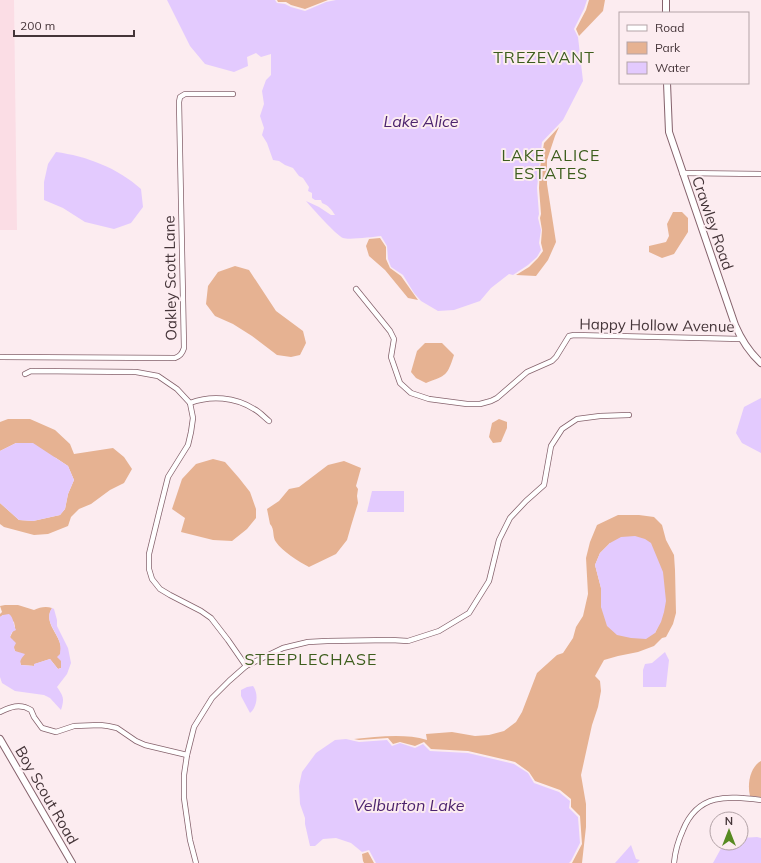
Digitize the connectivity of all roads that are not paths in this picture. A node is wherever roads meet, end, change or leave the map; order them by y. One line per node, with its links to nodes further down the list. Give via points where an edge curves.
1 (666, 0): 2 (street)
2 (666, 12)
3 (667, 84): 5 (street, Crawley Road, via 669,132)
4 (233, 94): 9 (street, Oakley Scott Lane, via 185,94 180,97 184,348 180,356)
5 (682, 173): 6 (street); 8 (street, Crawley Road)
6 (761, 174)
7 (356, 288): 8 (street, Happy Hollow Avenue, via 394,339 391,356 400,383 411,393 451,403 480,404 497,398 527,372 552,361 569,336 574,334)
8 (741, 339): 10 (street, Crawley Road)
9 (0, 357)
10 (761, 362)
11 (25, 374): 12 (street, via 31,371 136,372 158,376 178,389)
12 (190, 403): 14 (street, via 201,399 232,400 244,403); 15 (street, via 193,418 188,445 168,477 149,554 149,569 152,579 160,589 211,618)
13 (629, 415): 15 (street, via 577,419 562,429 551,446 544,485 510,518 499,540 489,581 469,612 438,631 408,642 308,642 283,648)
14 (269, 421)
15 (246, 666): 18 (street, via 212,698 194,727)
16 (0, 712): 18 (street, via 22,706 31,710 42,728 56,732 74,726 100,725 117,728 145,745)
17 (0, 739): 20 (street, Boy Scout Road)
18 (187, 756): 21 (street, via 184,798)
19 (761, 800): 22 (street, via 737,797 715,799 698,807 678,842)
20 (72, 863)
21 (196, 863)
22 (674, 863)

